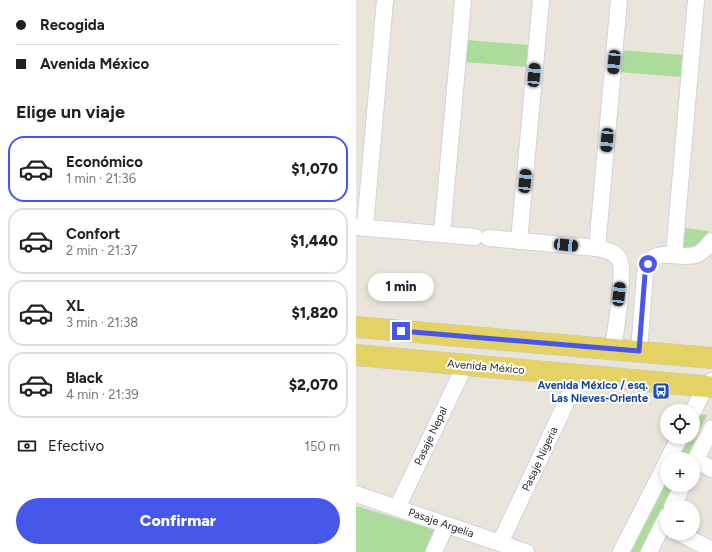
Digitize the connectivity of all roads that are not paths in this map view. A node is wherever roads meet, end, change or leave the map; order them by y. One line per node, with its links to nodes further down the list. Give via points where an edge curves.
1 (385, 0): 6 (street)
2 (463, 0): 7 (street)
3 (541, 0): 8 (street)
4 (619, 0): 10 (street)
5 (696, 0): 11 (street)
6 (360, 227): 7 (street)
7 (442, 234): 8 (street)
8 (520, 241): 10 (street)
9 (712, 241): 11 (street, via 700,253 690,256)
10 (597, 248): 13 (street, via 612,253 622,264)
11 (674, 255): 14 (street, via 664,254 655,257 646,269)
12 (356, 326): 13 (main road)
13 (613, 349): 14 (main road)
14 (639, 351): 16 (main road)
15 (356, 355): 17 (main road, Avenida México)
16 (712, 358)
17 (464, 365): 18 (main road, Avenida México); 27 (street, Pasaje Nepal)
18 (579, 375): 19 (main road, Avenida México); 31 (street, Pasaje Nigeria)
19 (710, 385): 20 (street)
20 (698, 404)
21 (712, 428): 22 (street)
22 (699, 452)
23 (700, 464): 24 (street)
24 (712, 469)
25 (660, 476): 35 (street)
26 (356, 494): 27 (street, Pasaje Argelia)
27 (397, 508): 28 (street, Pasaje Argelia)
28 (446, 525): 31 (street, Pasaje Argelia); 33 (street)
29 (660, 533): 36 (street)
30 (693, 540): 32 (street)
31 (500, 543): 34 (street, Pasaje Argelia)
32 (712, 550)
33 (434, 552)
34 (526, 552)
35 (621, 552)
36 (649, 552)

